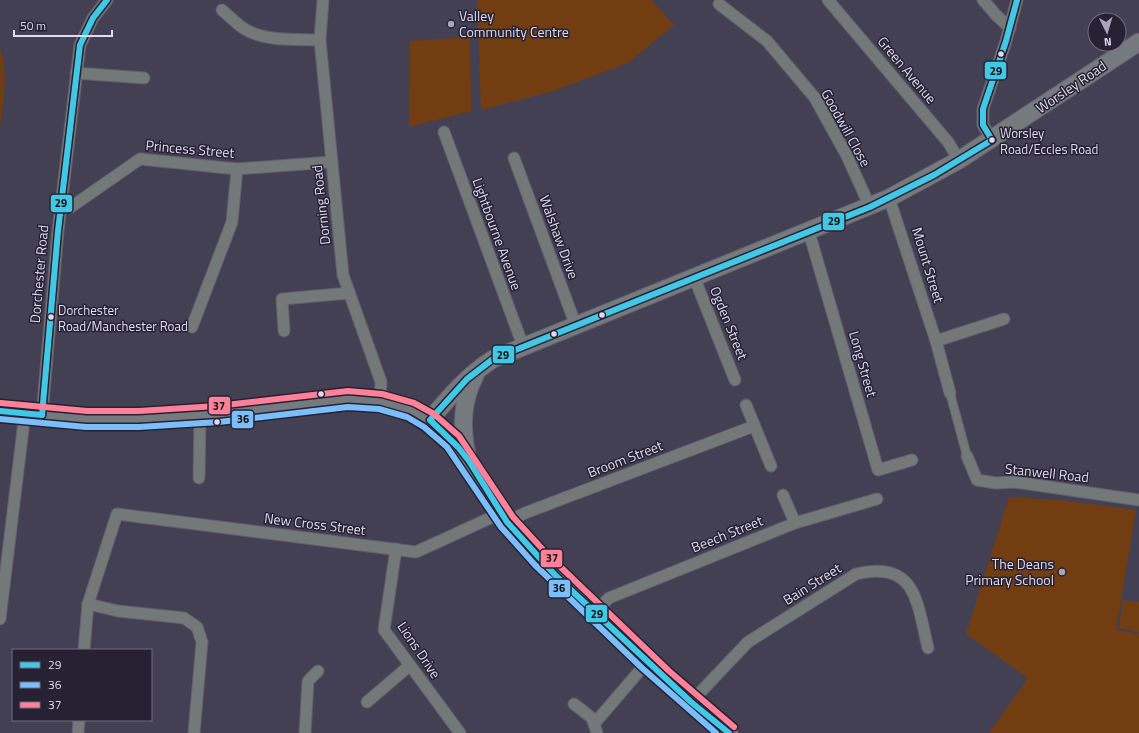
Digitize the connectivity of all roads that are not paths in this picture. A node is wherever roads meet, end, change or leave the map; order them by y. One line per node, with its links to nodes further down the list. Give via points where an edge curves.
1 (107, 0): 11 (street, Dorchester Road, via 84,35)
2 (323, 0): 9 (street, Dorning Road)
3 (828, 0): 16 (street, Green Avenue, via 948,142)
4 (983, 0): 8 (street)
5 (1017, 0): 8 (street)
6 (719, 4): 21 (street, Goodwill Close, via 767,42 815,98 847,156)
7 (222, 10): 9 (street, via 254,34)
8 (1010, 28): 14 (street, via 982,116 983,125)
9 (320, 40): 17 (street, Dorning Road)
10 (1139, 42): 14 (main road, Worsley Road)
11 (76, 73): 12 (street); 20 (street, Dorchester Road)
12 (144, 78)
13 (444, 132): 30 (street, Lightbourne Avenue)
14 (992, 140): 16 (main road, Worsley Road)
15 (514, 158): 26 (street, Walshaw Drive)
16 (959, 160): 19 (main road, Worsley Road)
17 (331, 162): 18 (street, Princess Street); 24 (street, Dorning Road, via 343,274)
18 (237, 169): 20 (street, Princess Street, via 140,159 71,207); 27 (street, via 232,222)
19 (889, 198): 21 (main road, Worsley Road); 29 (street, Mount Street)
20 (61, 206): 38 (street, Dorchester Road)
21 (870, 207): 22 (main road, Worsley Road)
22 (809, 232): 23 (main road, Worsley Road); 43 (street, Long Street, via 878,470)
23 (694, 277): 26 (main road, Worsley Road); 32 (street, Ogden Street)
24 (349, 293): 28 (street, via 282,299); 34 (street, Dorning Road, via 381,382)
25 (1004, 319): 29 (street)
26 (576, 326): 30 (main road, Worsley Road)
27 (192, 327)
28 (284, 331)
29 (936, 341): 33 (street, Mount Street)
30 (523, 346): 31 (main road, Worsley Road)
31 (479, 368): 40 (main road, Worsley Road); 44 (main road, via 468,393 464,411 464,437)
32 (735, 380)
33 (950, 393): 42 (street)
34 (380, 401): 39 (main road, via 348,399); 40 (main road, via 408,409)
35 (746, 405): 41 (street)
36 (0, 410): 37 (main road)
37 (25, 413): 38 (main road); 55 (street)
38 (42, 415): 39 (main road, via 139,419)
39 (200, 415): 46 (street)
40 (430, 420): 44 (main road)
41 (754, 426): 45 (street); 50 (street, Broom Street, via 524,513)
42 (967, 456): 49 (street, Stanwell Road, via 977,480 1015,482)
43 (912, 460)
44 (469, 461): 50 (main road)
45 (771, 466)
46 (198, 478)
47 (783, 495): 51 (street)
48 (877, 499): 51 (street, Beech Street)
49 (1139, 500)
50 (504, 517): 52 (street, New Cross Street, via 416,552); 54 (main road, via 556,576)
51 (795, 523): 54 (street, Beech Street, via 608,598)
52 (396, 549): 53 (street, New Cross Street, via 117,514); 59 (street, Lions Drive, via 384,630)
53 (88, 604): 57 (street); 67 (street, via 118,611 184,618 197,627 202,642)
54 (595, 612): 58 (main road)
55 (0, 619)
56 (928, 648): 62 (street, Bain Street, via 915,592 899,575 870,571 856,574 748,642)
57 (84, 649)
58 (648, 661): 62 (main road); 65 (street)
59 (410, 666): 61 (street); 69 (street, Lions Drive)
60 (318, 671): 68 (street, via 308,681)
61 (367, 702)
62 (691, 702): 70 (main road)
63 (574, 704): 65 (street, via 592,718)
64 (79, 721): 66 (street)
65 (596, 728)
66 (78, 733)
67 (194, 733)
68 (305, 733)
69 (460, 733)
70 (729, 733)

